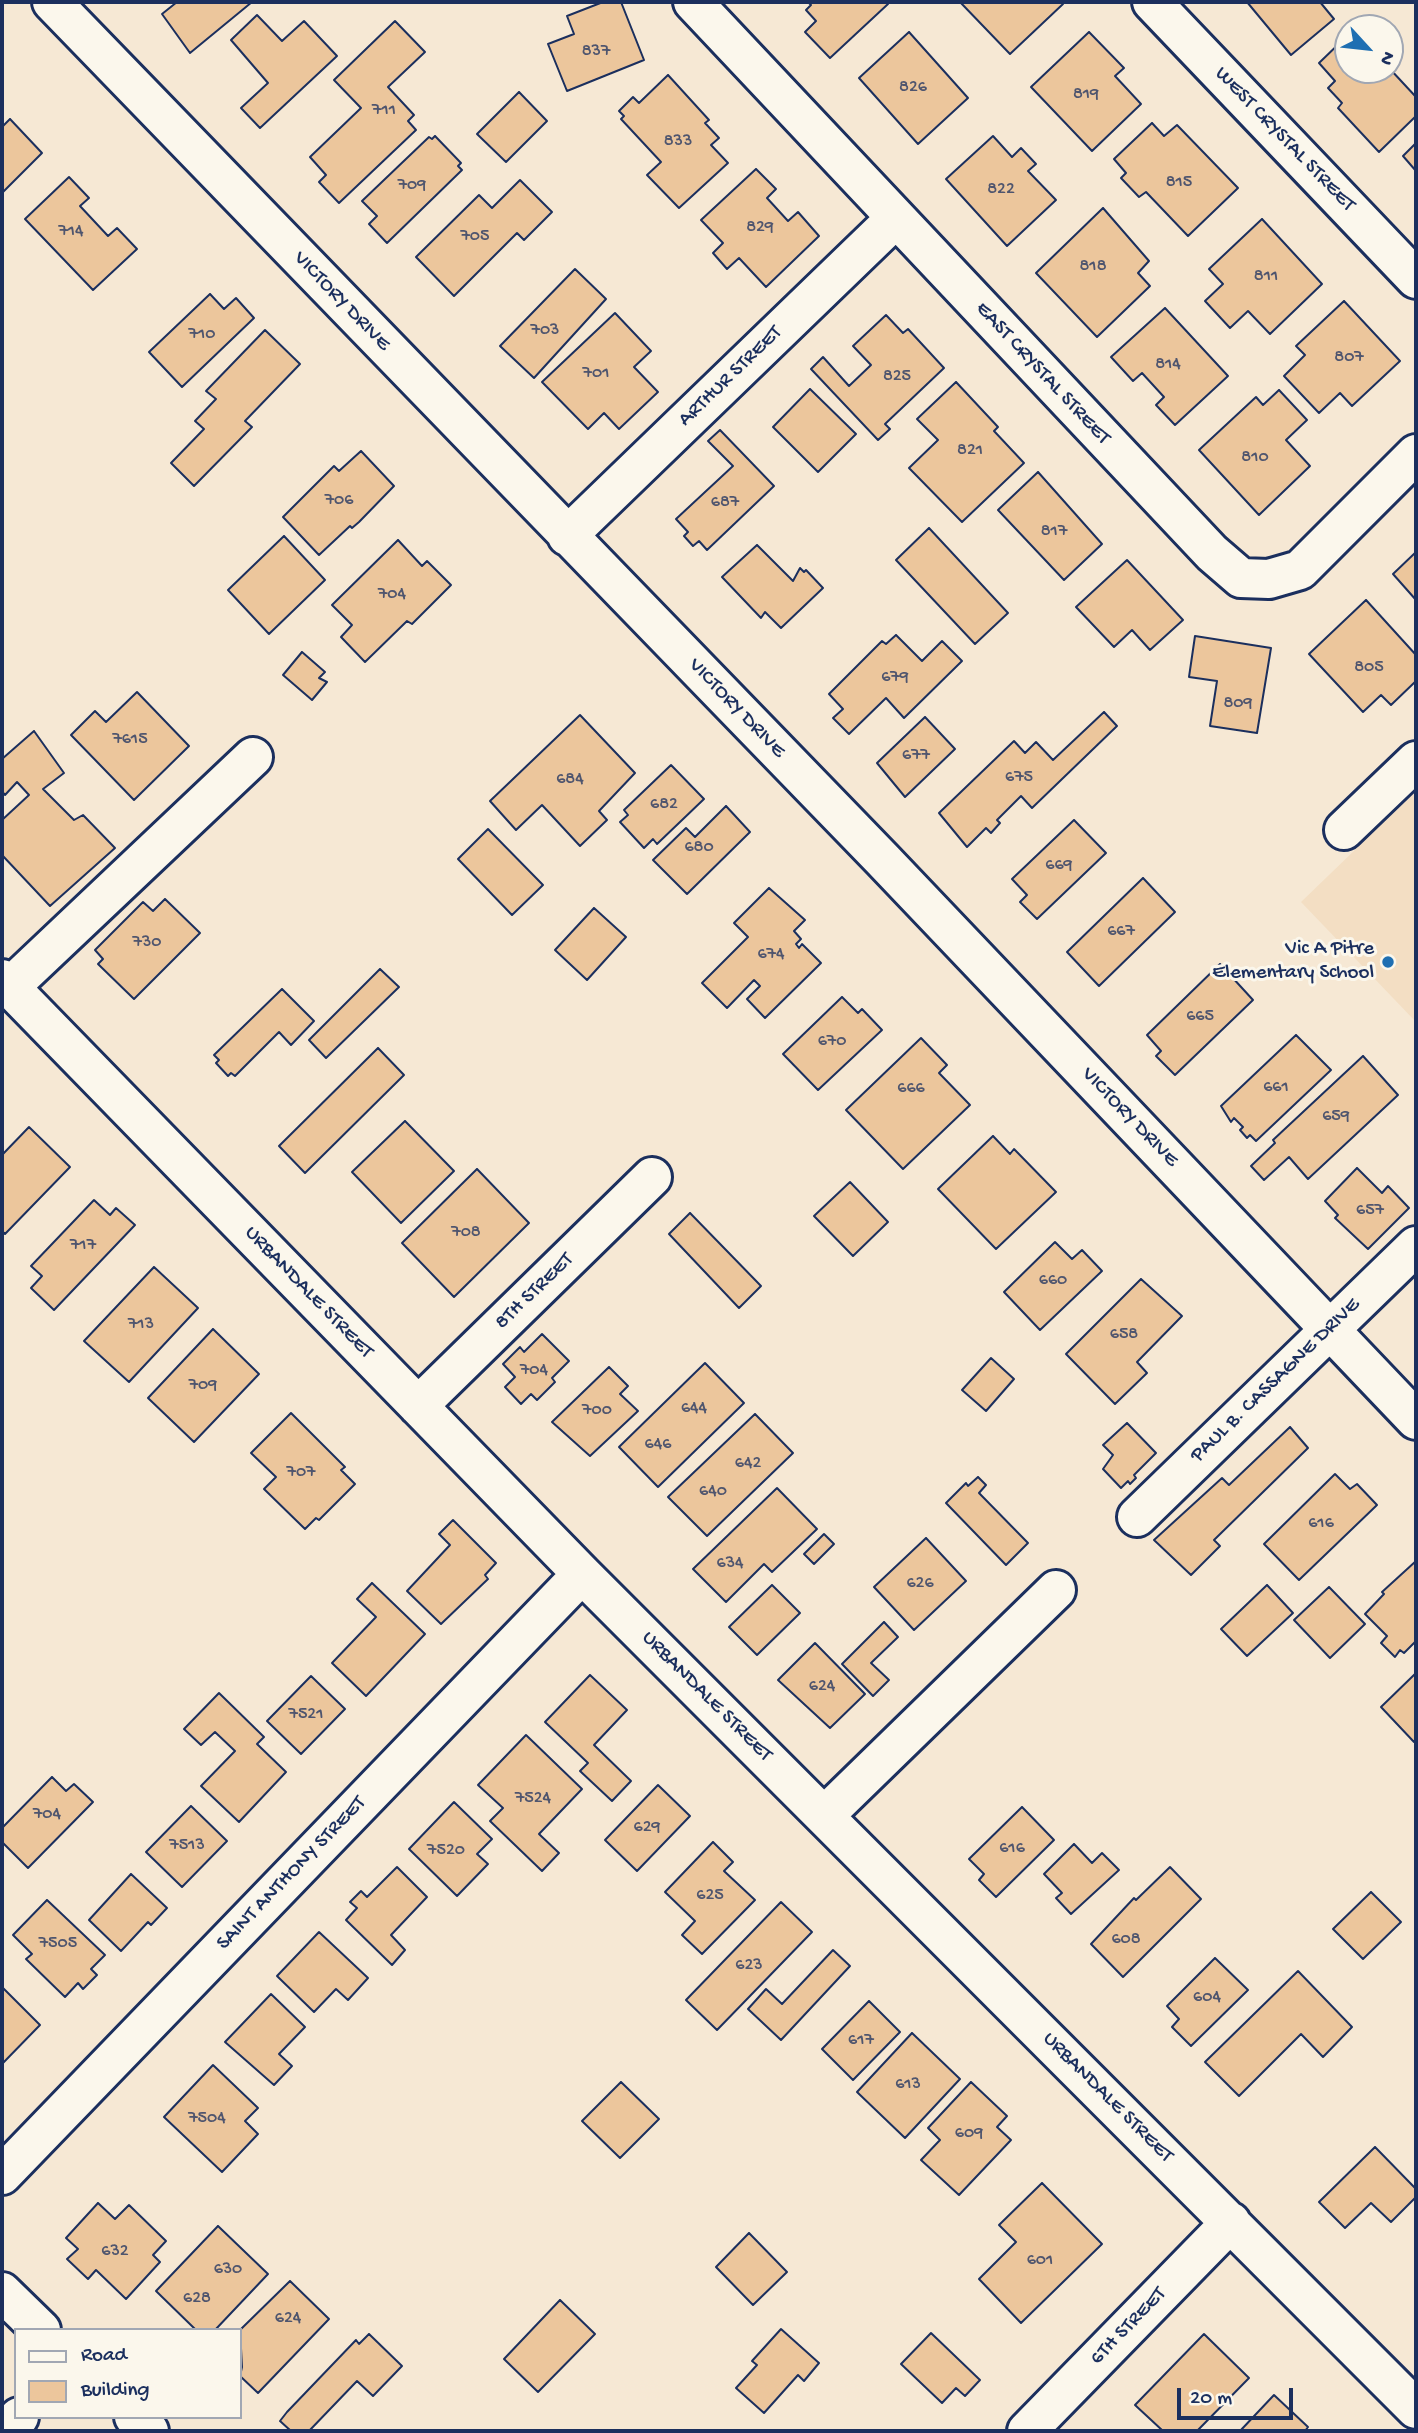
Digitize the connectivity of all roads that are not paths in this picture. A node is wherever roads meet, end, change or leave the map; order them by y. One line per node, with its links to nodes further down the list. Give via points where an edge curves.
1 (693, 2): 4 (street, EAST CRYSTAL STREET)
2 (1152, 2): 5 (street, WEST CRYSTAL STREET)
3 (56, 3): 7 (street, VICTORY DRIVE)
4 (895, 219): 6 (street, EAST CRYSTAL STREET, via 1212,553 1241,578 1269,579 1300,570); 7 (street, ARTHUR STREET)
5 (1416, 279)
6 (1416, 454)
7 (568, 536): 14 (street, VICTORY DRIVE)
8 (253, 757): 11 (street)
9 (1409, 777): 10 (street)
10 (1344, 830)
11 (6, 983): 15 (street, URBANDALE STREET)
12 (652, 1177): 15 (street, 8TH STREET)
13 (1416, 1246): 14 (street, PAUL B. CASSAGNE DRIVE)
14 (1330, 1329): 16 (street, VICTORY DRIVE); 17 (street, PAUL B. CASSAGNE DRIVE)
15 (418, 1406): 18 (street, URBANDALE STREET)
16 (1416, 1420)
17 (1137, 1517)
18 (582, 1574): 20 (street, URBANDALE STREET); 21 (street, SAINT ANTHONY STREET)
19 (1056, 1590): 20 (street)
20 (824, 1816): 22 (street, URBANDALE STREET)
21 (2, 2175)
22 (1231, 2222): 25 (street, URBANDALE STREET); 28 (street, 6TH STREET)
23 (2, 2292): 24 (street)
24 (39, 2328)
25 (1416, 2409)
26 (136, 2419): 27 (street)
27 (149, 2431)
28 (1027, 2431)

